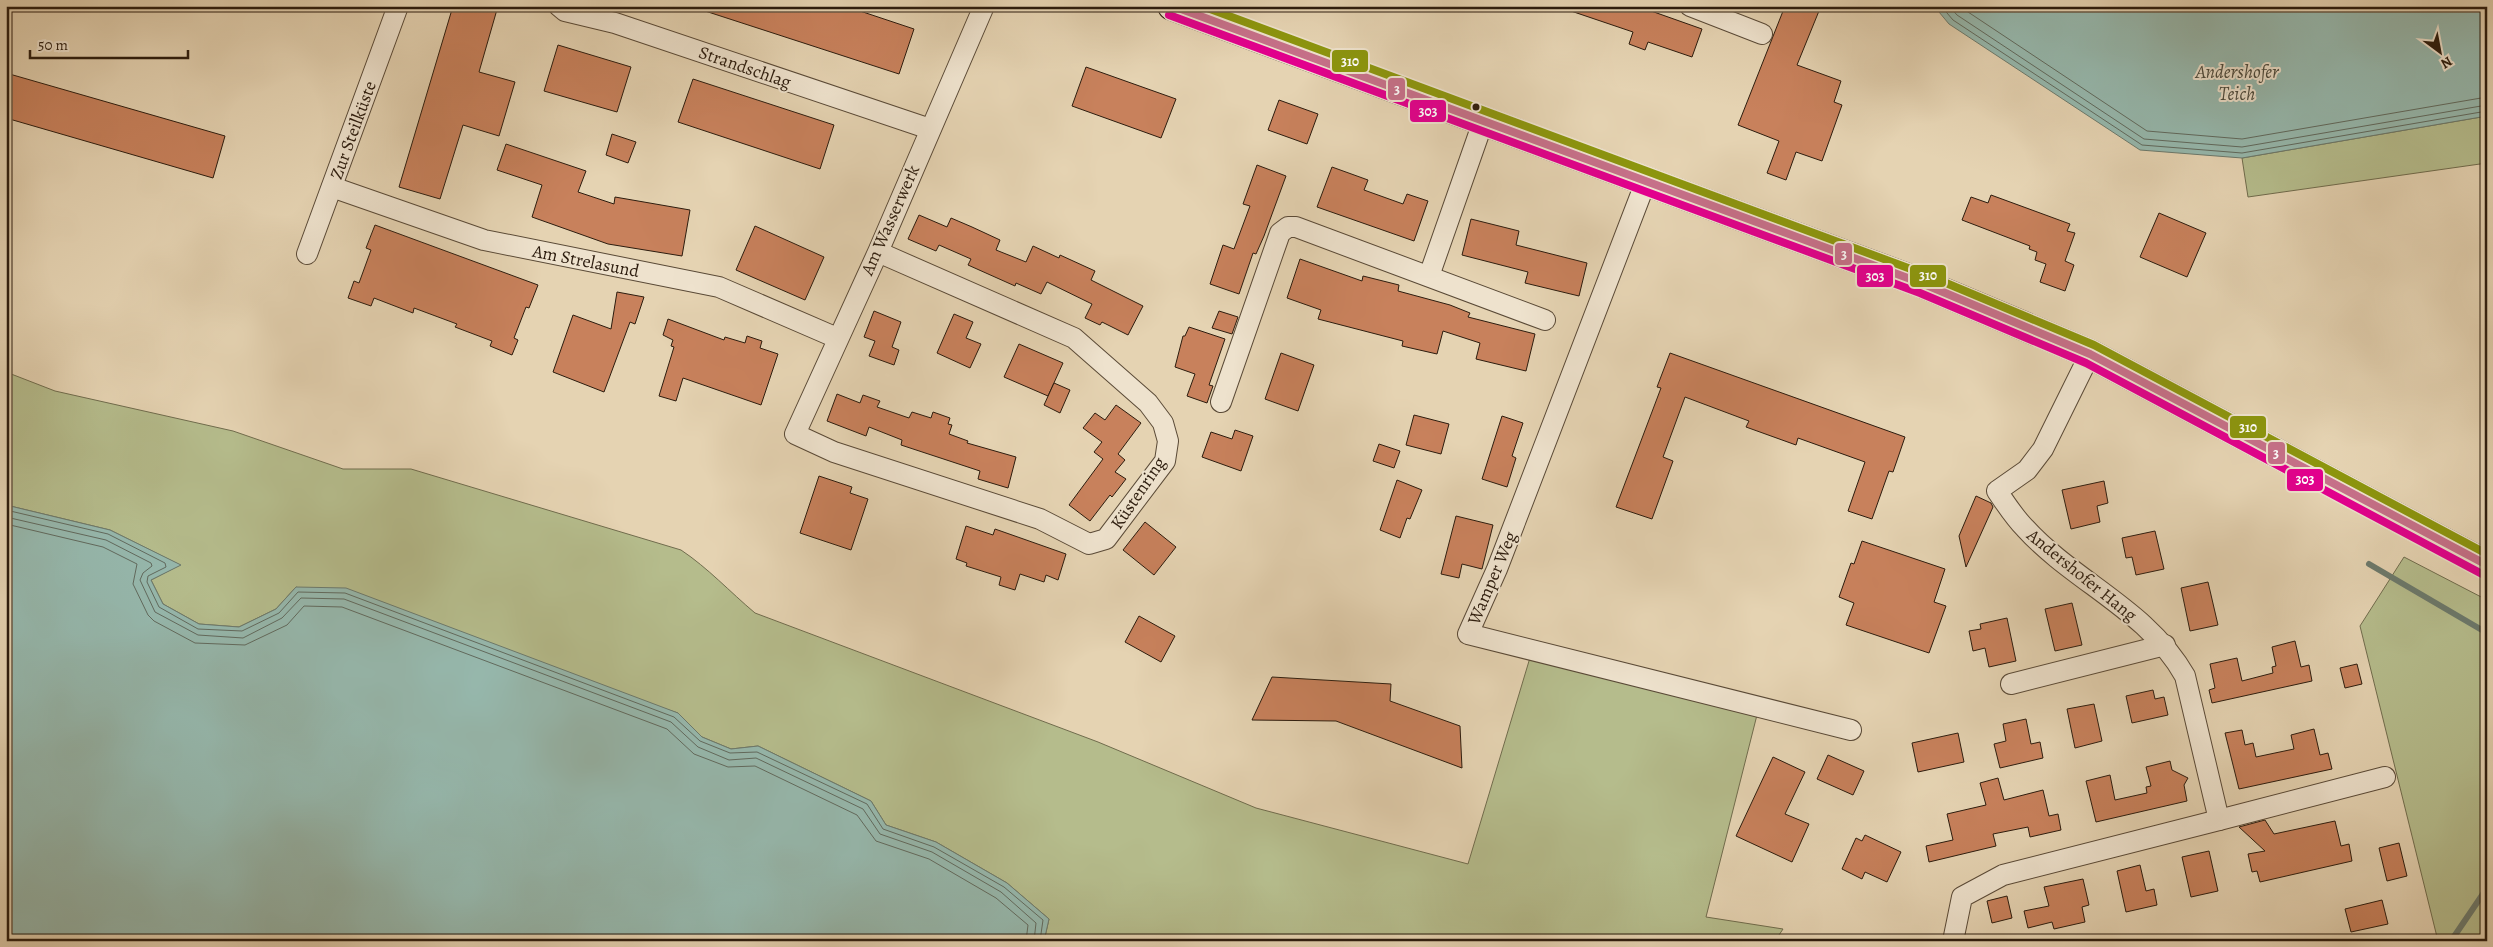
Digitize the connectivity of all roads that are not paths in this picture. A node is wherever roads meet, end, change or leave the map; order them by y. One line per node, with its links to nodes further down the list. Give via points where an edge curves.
1 (398, 6): 10 (street, Zur Steilküste)
2 (560, 6): 8 (street, Strandschlag, via 565,12 614,23)
3 (984, 6): 8 (street, Am Wasserwerk)
4 (1172, 6): 7 (main road)
5 (1690, 6): 6 (street)
6 (1762, 34)
7 (1483, 122): 9 (main road); 13 (street)
8 (930, 129): 11 (street, Am Wasserwerk)
9 (1646, 181): 16 (main road, via 1924,284); 22 (street, Wamper Weg, via 1497,569 1468,634)
10 (332, 187): 12 (street, Zur Steilküste); 15 (street, Am Strelasund, via 484,240 719,288)
11 (878, 252): 15 (street, Am Wasserwerk); 18 (street, Küstenring, via 1074,338 1148,403 1163,423 1168,441 1165,462 1106,539 1089,544 1040,519 834,452)
12 (307, 254)
13 (1428, 276): 14 (street); 17 (street, via 1296,227 1288,227 1280,233)
14 (1545, 320)
15 (837, 338): 18 (street, Am Wasserwerk)
16 (2090, 354): 19 (main road); 20 (street, Andershofer Hang, via 2043,449 2027,470 1997,491 2026,529 2149,628)
17 (1220, 402)
18 (796, 434)
19 (2487, 565)
20 (2165, 645): 21 (street); 24 (street, Andershofer Hang, via 2185,676)
21 (2011, 684)
22 (1851, 730)
23 (2385, 777): 24 (street)
24 (2220, 820): 25 (street, via 2002,875 1962,897)
25 (1953, 941)

